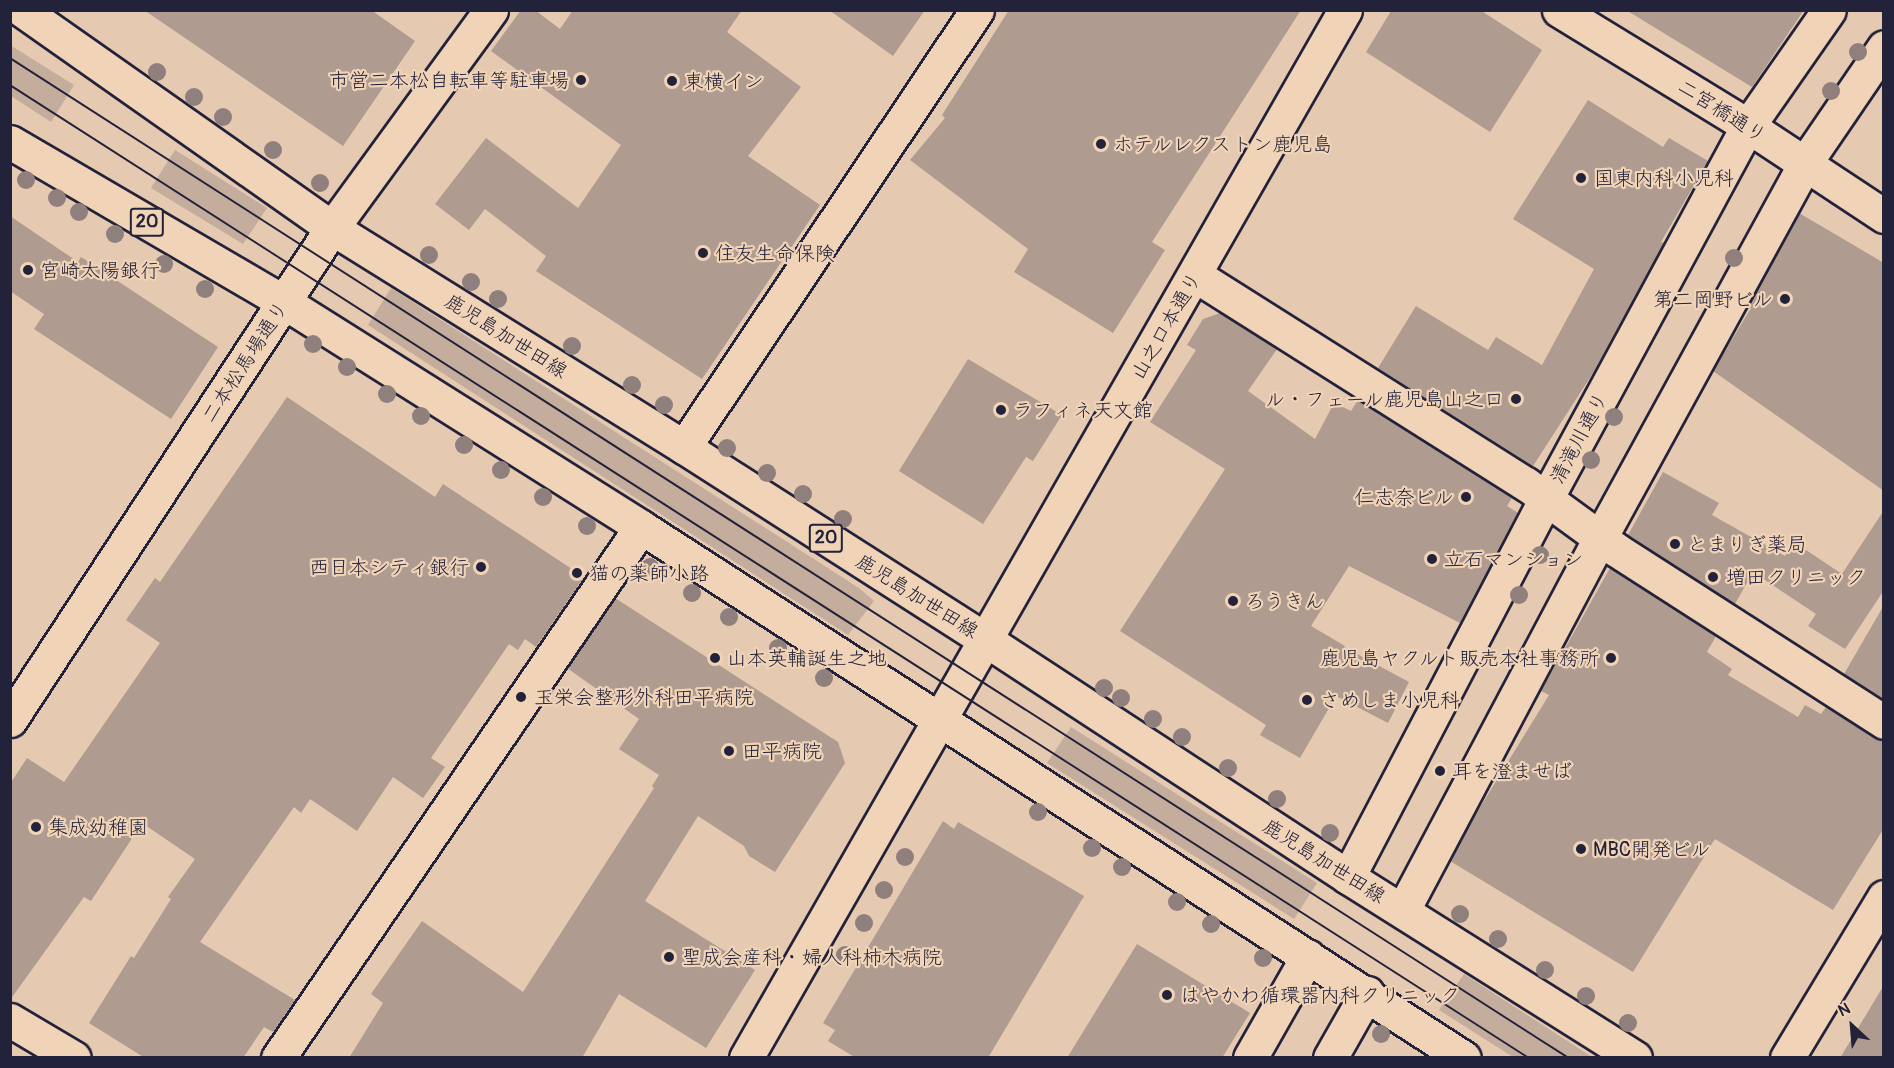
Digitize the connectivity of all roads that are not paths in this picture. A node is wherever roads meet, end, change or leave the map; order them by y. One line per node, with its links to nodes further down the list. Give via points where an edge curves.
1 (490, 10): 12 (street, 二本松馬場通り)
2 (976, 10): 15 (street)
3 (1345, 10): 13 (street, 山之口本通り)
4 (1559, 10): 8 (street, 二宮橋通り)
5 (1829, 10): 8 (street, 清滝川通り)
6 (41, 16): 12 (street, 鹿児島加世田線 / 20)
7 (1884, 47): 10 (street)
8 (1748, 126): 10 (street, 二宮橋通り); 16 (street, 清滝川通り)
9 (10, 142): 14 (street, 20)
10 (1805, 163): 11 (street, 二宮橋通り); 18 (street)
11 (1884, 216)
12 (332, 228): 14 (street, 二本松馬場通り); 15 (street, 鹿児島加世田線 / 20)
13 (1195, 275): 16 (street); 19 (street, 山之口本通り)
14 (284, 302): 17 (street, 20); 20 (street, 二本松馬場通り)
15 (684, 447): 19 (street, 鹿児島加世田線 / 20)
16 (1546, 499): 18 (street); 23 (street, 清滝川通り)
17 (641, 527): 21 (street, 20); 30 (street)
18 (1600, 538): 22 (street); 25 (street)
19 (986, 640): 21 (street, 山之口本通り); 23 (street, 鹿児島加世田線 / 20)
20 (10, 720)
21 (940, 720): 26 (street, 20); 31 (street, 山之口本通り)
22 (1884, 722)
23 (1348, 877): 25 (street, 鹿児島加世田線 / 20)
24 (1884, 897): 36 (street)
25 (1403, 910): 35 (street, 鹿児島加世田線 / 20)
26 (1308, 956): 27 (street, 20); 32 (street)
27 (1367, 993): 33 (street); 34 (street, 20)
28 (10, 1020): 29 (street)
29 (74, 1058)
30 (278, 1058)
31 (746, 1058)
32 (1250, 1058)
33 (1330, 1058)
34 (1464, 1058)
35 (1635, 1058)
36 (1787, 1058)

